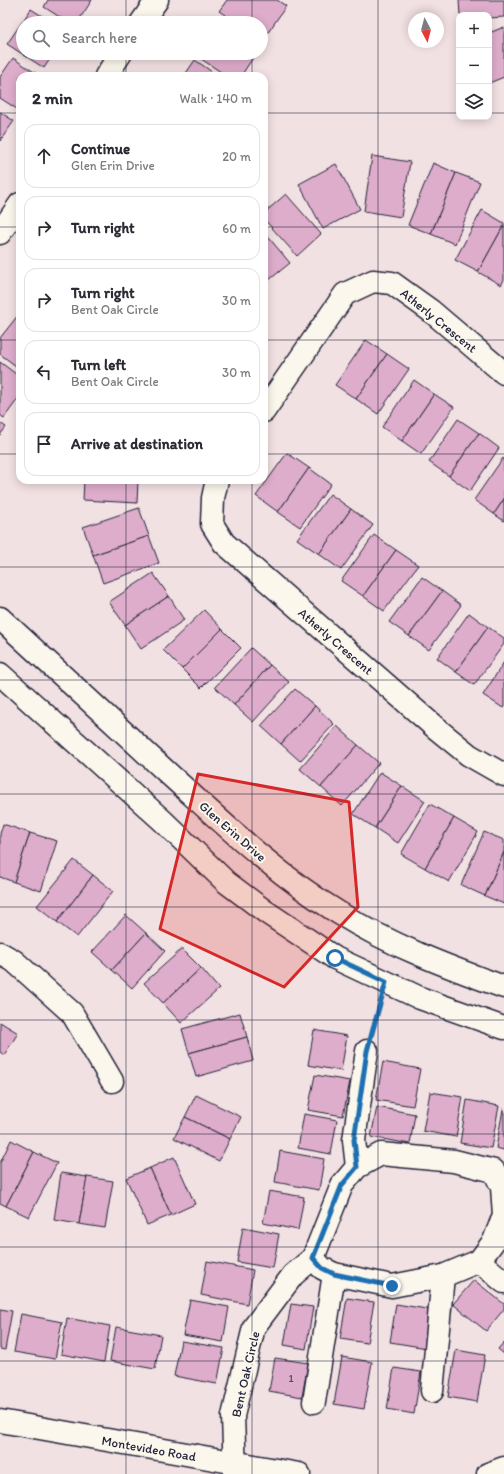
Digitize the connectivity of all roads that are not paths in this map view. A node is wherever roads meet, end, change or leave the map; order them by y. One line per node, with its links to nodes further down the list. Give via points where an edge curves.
1 (157, 0): 2 (street)
2 (147, 16)
3 (116, 60): 4 (street)
4 (109, 72)
5 (16, 210): 6 (street)
6 (0, 234)
7 (504, 373): 8 (street, Atherly Crescent, via 431,311 392,282 373,281 345,294)
8 (268, 405)
9 (216, 484): 12 (street, Atherly Crescent, via 212,524 224,542 437,729 469,755)
10 (0, 618): 14 (street, Glen Erin Drive, via 241,840 290,879 339,913 385,938)
11 (0, 674): 15 (street, via 164,821 226,882 292,930 335,958 420,998)
12 (504, 775)
13 (0, 953): 17 (street, via 14,961 72,1013)
14 (504, 987)
15 (504, 1028)
16 (367, 1051): 18 (street, via 354,1140)
17 (112, 1081)
18 (357, 1167): 19 (street, Bent Oak Circle, via 382,1154 454,1161); 20 (street, Bent Oak Circle, via 342,1185)
19 (499, 1172): 21 (street, Bent Oak Circle, via 504,1215 494,1240)
20 (313, 1258): 22 (street, via 322,1268); 28 (street, Bent Oak Circle, via 293,1275 254,1327 233,1416)
21 (480, 1260): 23 (street); 24 (street)
22 (334, 1274): 23 (street, via 392,1286); 26 (street)
23 (443, 1276): 25 (street)
24 (504, 1282)
25 (432, 1392)
26 (314, 1402)
27 (0, 1421): 28 (street, Montevideo Road)
28 (234, 1468): 30 (street, Montevideo Road)
29 (504, 1468): 31 (street)
30 (299, 1474)
31 (488, 1474)

